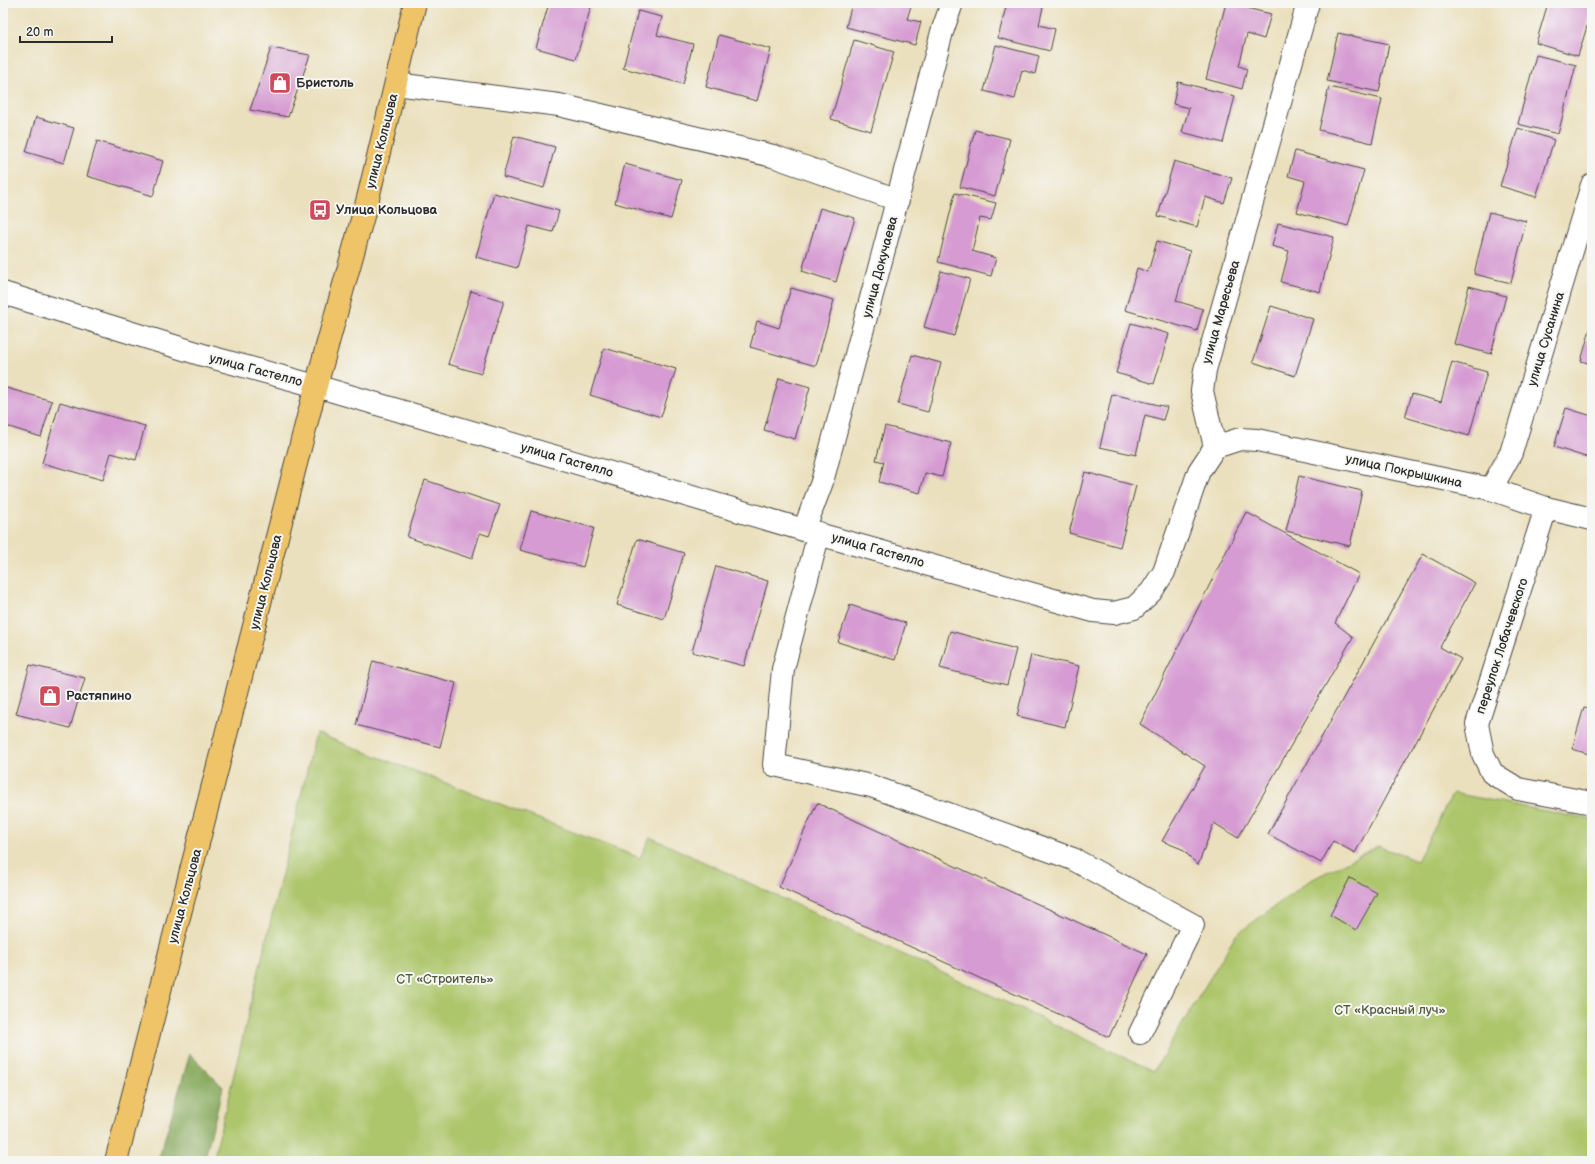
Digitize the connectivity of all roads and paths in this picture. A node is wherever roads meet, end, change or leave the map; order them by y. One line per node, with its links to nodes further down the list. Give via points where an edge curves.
1 (415, 3): 4 (main road, улица Кольцова)
2 (952, 3): 6 (street, улица Докучаева)
3 (1308, 3): 9 (street, улица Маресьева, via 1204,370 1202,390)
4 (396, 84): 6 (street, via 560,105 773,156); 8 (main road, улица Кольцова, via 368,198)
5 (1592, 184): 10 (street, улица Сусанина, via 1511,453)
6 (898, 200): 13 (street, улица Докучаева, via 822,482)
7 (3, 293): 8 (street, улица Гастелло, via 203,356)
8 (316, 386): 13 (street, улица Гастелло); 16 (main road, улица Кольцова)
9 (1215, 447): 10 (street, улица Покрышкина, via 1240,439 1257,440); 13 (street, улица Гастелло, via 1200,471 1164,572 1152,592 1134,608 1114,613 1093,611)
10 (1491, 489): 11 (street, улица Покрышкина)
11 (1546, 508): 12 (street, улица Покрышкина); 14 (street, переулок Лобачевского, via 1477,724 1482,754 1492,772 1518,789)
12 (1592, 518)
13 (812, 532): 15 (street, улица Докучаева, via 783,669 774,765 871,786 1073,859 1193,925)
14 (1592, 803)
15 (1140, 1033)
16 (116, 1161)

